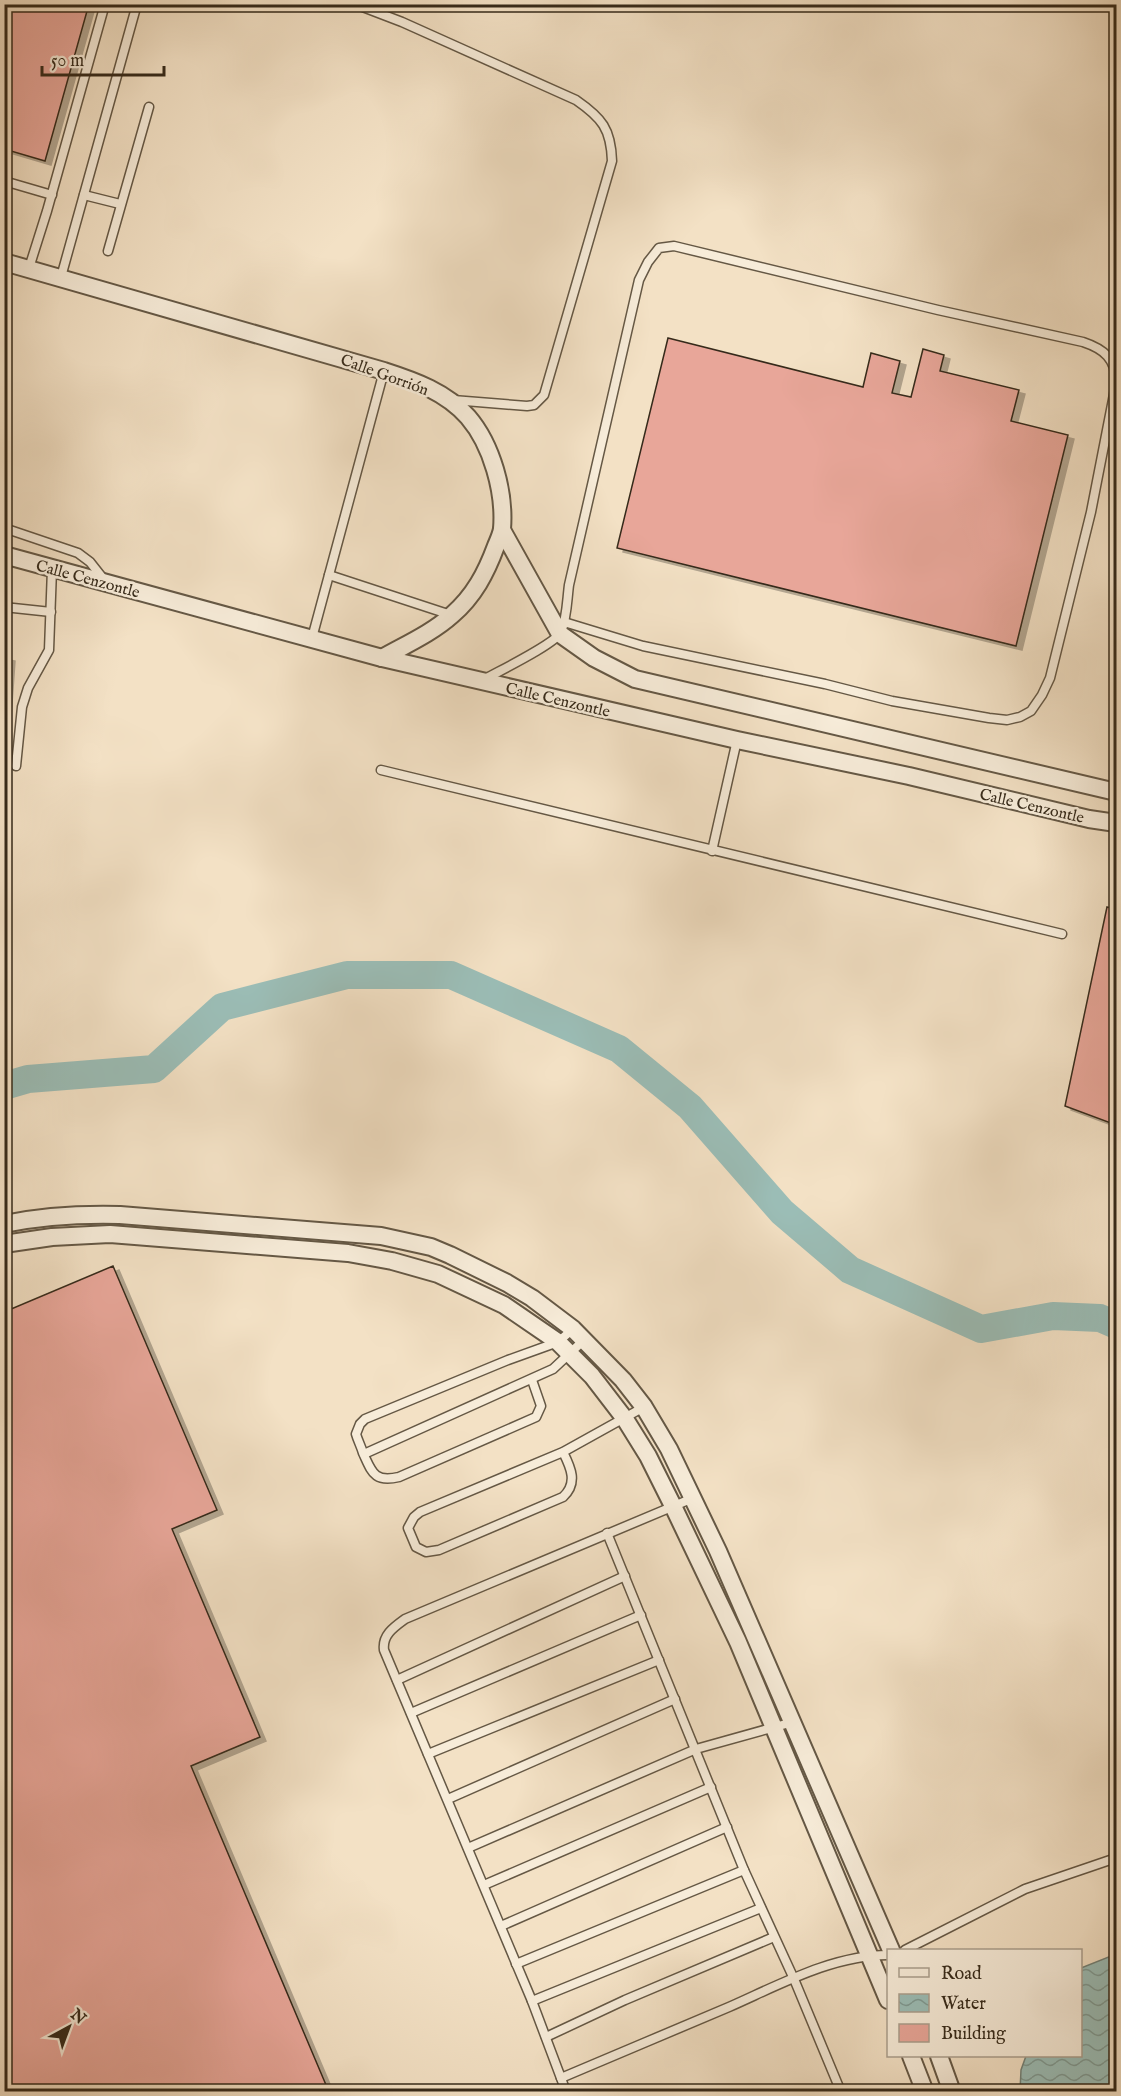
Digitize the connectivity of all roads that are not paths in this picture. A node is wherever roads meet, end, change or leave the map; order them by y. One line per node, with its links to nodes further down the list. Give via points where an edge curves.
1 (105, 4): 6 (lane)
2 (137, 4): 7 (lane)
3 (355, 4): 15 (lane, via 576,100 598,116 612,144 612,161 544,394 534,405 527,406)
4 (149, 107): 8 (lane)
5 (4, 181): 6 (lane)
6 (52, 195): 11 (lane)
7 (84, 195): 8 (lane); 12 (lane)
8 (120, 204): 9 (lane)
9 (108, 251)
10 (4, 262): 11 (street, Calle Gorrión)
11 (29, 268): 12 (street, Calle Gorrión)
12 (61, 277): 13 (street, Calle Gorrión)
13 (384, 371): 15 (street, Calle Gorrión, via 420,383); 20 (lane)
14 (1116, 383): 25 (lane, via 1091,512 1050,678 1031,711 1020,717 989,718 892,701); 25 (lane, via 1113,362 1097,346 674,246 659,248 639,280)
15 (448, 399): 17 (street, Calle Gorrión, via 484,441 497,480)
16 (4, 528): 21 (lane, via 78,553)
17 (502, 530): 24 (street, Calle Gorrión, via 480,583); 25 (street, Calle Cenzontle)
18 (4, 555): 19 (street, Calle Cenzontle)
19 (52, 569): 21 (street, Calle Cenzontle); 23 (lane)
20 (329, 575): 24 (lane); 26 (lane)
21 (106, 583): 26 (street, Calle Cenzontle)
22 (4, 607): 23 (lane)
23 (51, 612): 30 (lane, via 47,657 32,677 22,707)
24 (452, 615): 27 (street, Calle Gorrión)
25 (562, 628): 28 (lane, via 540,648); 32 (street, Calle Cenzontle, via 594,658 634,679)
26 (312, 638): 27 (street, Calle Cenzontle)
27 (382, 658): 28 (street, Calle Cenzontle)
28 (482, 681): 29 (street, Calle Cenzontle)
29 (738, 740): 33 (street, Calle Cenzontle); 34 (lane)
30 (16, 766)
31 (381, 770): 34 (lane)
32 (1116, 792)
33 (1116, 823)
34 (712, 851): 35 (lane)
35 (1062, 934)
36 (4, 1224): 38 (street, via 84,1214 381,1236 431,1247 487,1272 532,1298)
37 (4, 1244): 39 (street, via 110,1234 348,1253 392,1261 438,1274 504,1305)
38 (579, 1334): 39 (lane); 39 (lane); 41 (street)
39 (564, 1348): 40 (lane, via 553,1369); 42 (street); 44 (lane, via 508,1360 365,1419 356,1434)
40 (531, 1380): 44 (lane); 44 (lane, via 542,1406 528,1420 389,1480 372,1472)
41 (644, 1407): 42 (lane); 45 (street)
42 (625, 1419): 43 (lane); 46 (street)
43 (563, 1452): 43 (lane, via 420,1512 408,1528 416,1547 426,1552 439,1550 562,1497 573,1479)
44 (364, 1455)
45 (693, 1498): 46 (lane); 54 (street)
46 (673, 1506): 47 (lane); 55 (street, via 738,1642)
47 (607, 1533): 48 (lane); 51 (lane, via 405,1619 390,1630 383,1642)
48 (625, 1576): 49 (lane); 51 (lane)
49 (641, 1615): 50 (lane); 53 (lane)
50 (659, 1660): 52 (lane); 57 (lane)
51 (397, 1680): 53 (lane)
52 (675, 1699): 56 (lane); 59 (lane)
53 (411, 1713): 57 (lane)
54 (793, 1722): 55 (lane); 68 (street)
55 (773, 1728): 56 (lane); 71 (street)
56 (696, 1749): 58 (lane); 61 (lane)
57 (428, 1754): 59 (lane)
58 (711, 1787): 60 (lane); 64 (lane)
59 (448, 1800): 61 (lane)
60 (727, 1827): 63 (lane); 66 (lane)
61 (468, 1848): 64 (lane)
62 (1116, 1858): 69 (lane, via 1024,1889)
63 (744, 1870): 65 (lane); 72 (lane)
64 (484, 1885): 66 (lane)
65 (761, 1908): 67 (lane); 75 (lane)
66 (501, 1926): 72 (lane)
67 (774, 1937): 73 (lane); 76 (lane)
68 (891, 1949)
69 (908, 1949)
70 (887, 1954): 71 (lane)
71 (870, 1955): 73 (lane); 74 (street)
72 (516, 1964): 75 (lane)
73 (794, 1979): 79 (lane); 81 (lane)
74 (887, 1998)
75 (532, 2001): 76 (lane)
76 (546, 2037): 79 (lane)
77 (912, 2057): 82 (street)
78 (940, 2057): 83 (street)
79 (561, 2078): 80 (lane)
80 (566, 2091)
81 (841, 2091)
82 (925, 2091)
83 (952, 2091)

